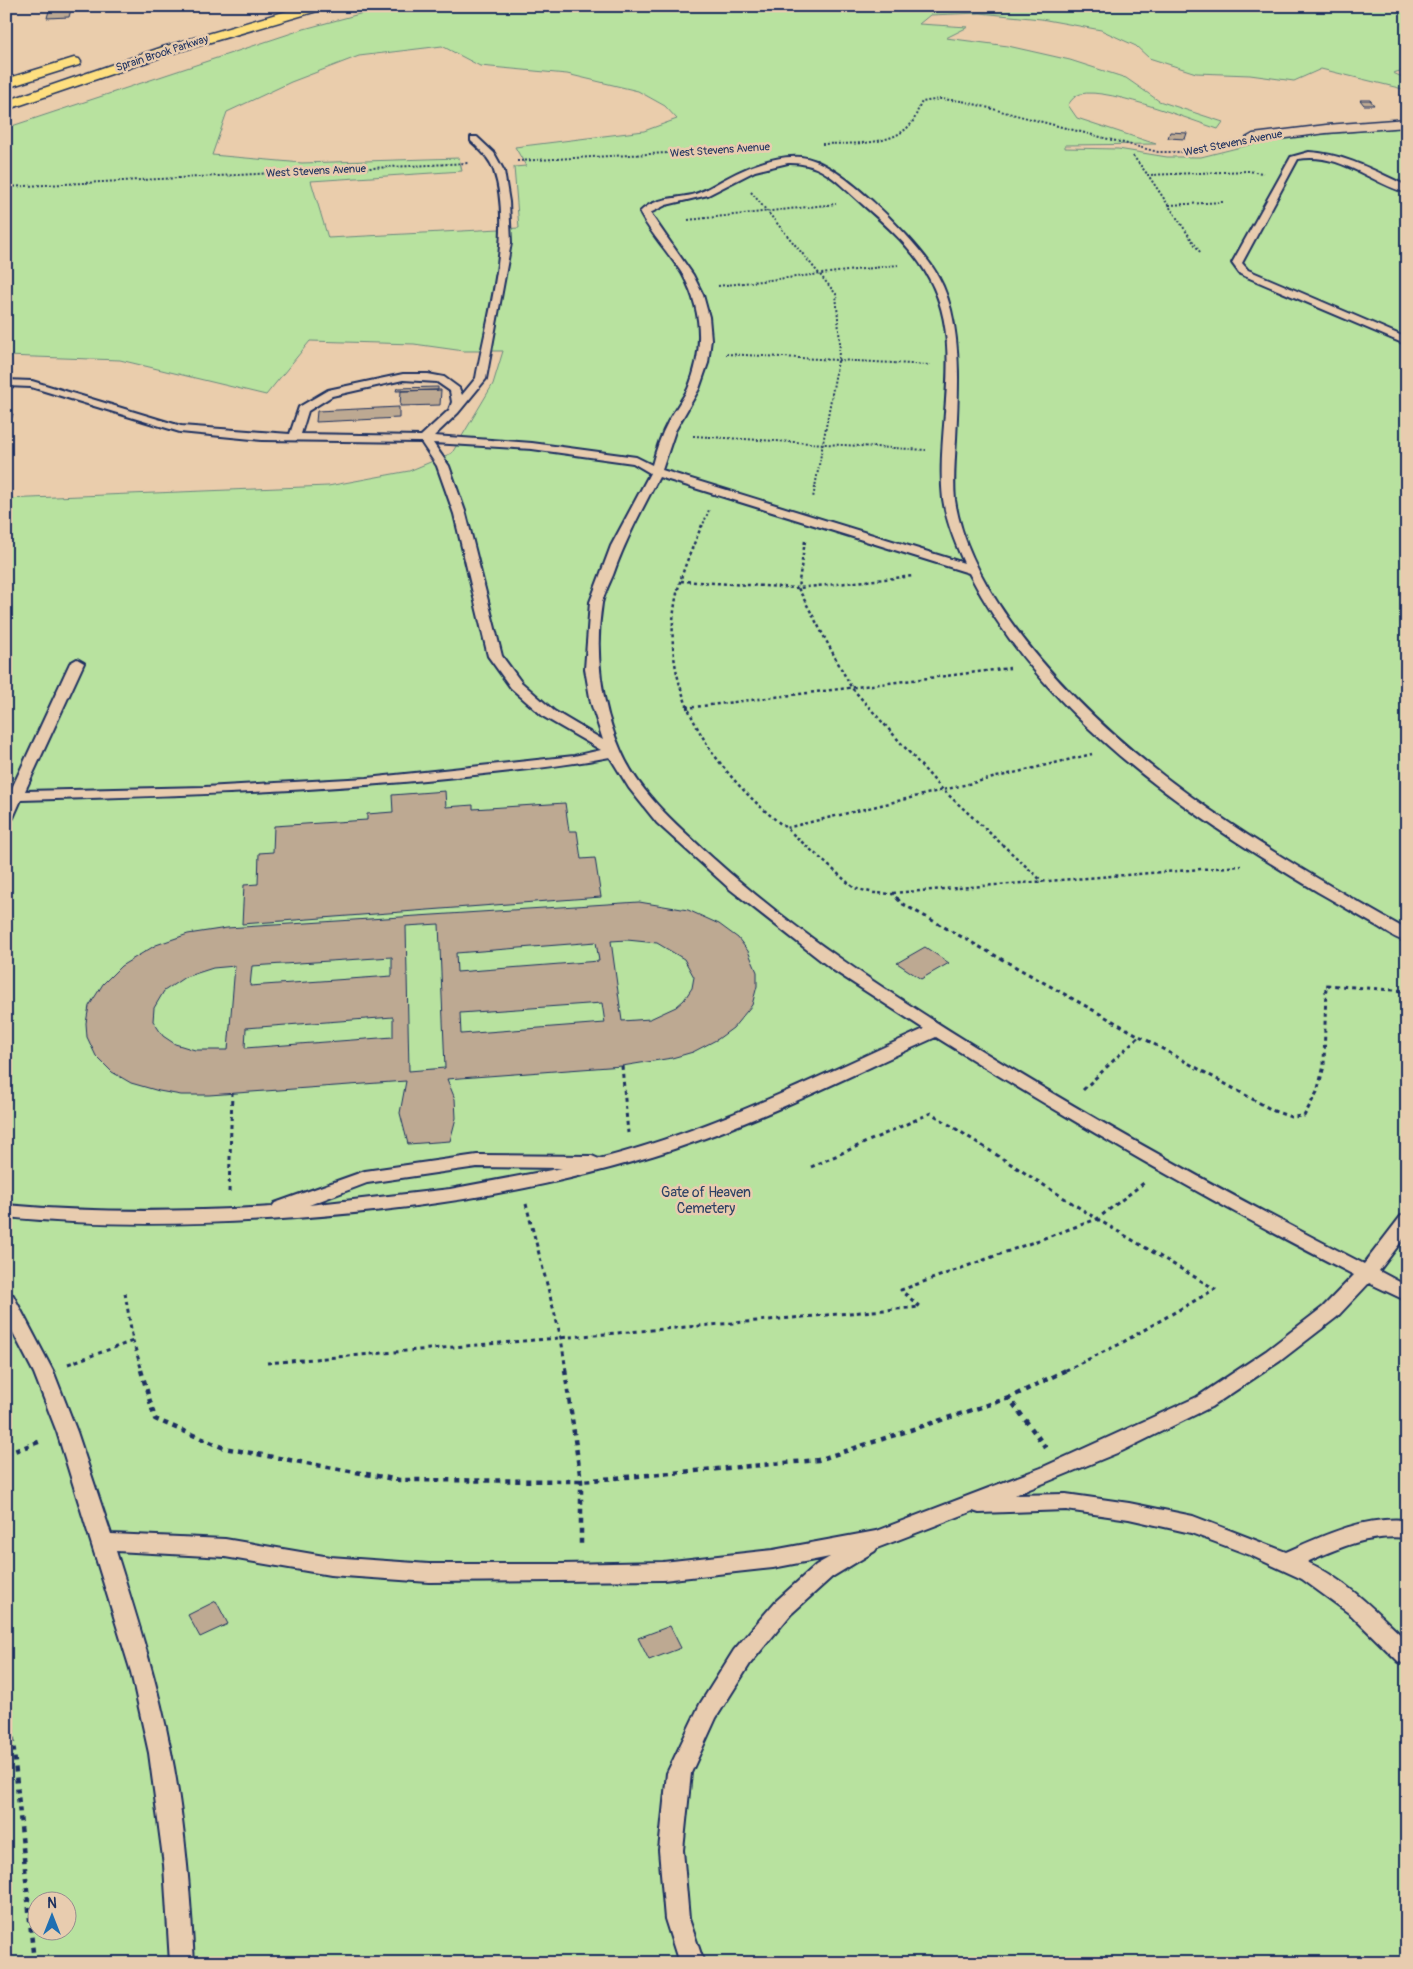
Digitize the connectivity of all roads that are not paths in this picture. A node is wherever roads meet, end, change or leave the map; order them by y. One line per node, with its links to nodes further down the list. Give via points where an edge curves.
1 (319, 6): 4 (highway, Sprain Brook Parkway, via 168,50)
2 (84, 59): 3 (highway)
3 (8, 84)
4 (6, 106)
5 (1407, 123): 6 (street, West Stevens Avenue, via 1319,129)
6 (1253, 138)
7 (474, 139): 11 (lane, via 496,162 504,202 506,243 481,379)
8 (1407, 190): 9 (lane, via 1321,153 1295,156 1236,263 1244,272)
9 (1407, 342)
10 (6, 384): 12 (lane, via 32,384 180,429)
11 (454, 411): 12 (lane, via 458,402 455,390 440,379 403,377 328,393 303,409); 13 (lane)
12 (294, 438): 13 (lane)
13 (424, 439): 14 (lane, via 532,446 636,460); 17 (lane, via 443,466 460,514 495,656 516,685 549,714)
14 (656, 472): 15 (lane); 15 (lane, via 667,435 693,388 703,353 705,320 686,267 645,215 648,209 708,192 765,165 792,160 814,162 831,171 864,200 923,261 936,281 946,307 952,366 948,485 958,534); 17 (lane, via 617,546 596,602 592,669 598,703)
15 (973, 570): 20 (lane, via 1001,617 1038,664 1118,748 1233,832 1310,882)
16 (77, 663): 18 (lane)
17 (614, 752): 18 (lane, via 574,760 367,782 205,791); 21 (lane, via 634,785 662,820 736,887 839,966)
18 (16, 796): 19 (lane)
19 (6, 818)
20 (1407, 937)
21 (937, 1030): 22 (lane, via 785,1100 720,1126); 26 (lane, via 1064,1108 1276,1227)
22 (609, 1162): 24 (lane, via 521,1184 404,1203); 24 (lane, via 477,1161 365,1177)
23 (6, 1211): 24 (lane, via 83,1216 228,1218)
24 (264, 1214)
25 (1407, 1221): 26 (lane)
26 (1367, 1273): 27 (lane); 29 (lane, via 1330,1312 1273,1356 1204,1402 1115,1445)
27 (1407, 1294)
28 (6, 1300): 32 (lane, via 44,1373)
29 (963, 1506): 31 (lane); 33 (lane, via 1066,1502 1129,1511 1193,1525)
30 (1407, 1529): 33 (lane, via 1398,1527 1348,1534)
31 (878, 1539): 32 (lane, via 773,1559 663,1571 429,1573 330,1566 225,1548); 36 (lane, via 824,1571 783,1608 742,1657 708,1711 679,1773 671,1850 678,1919)
32 (103, 1542): 35 (lane, via 142,1672 160,1753 176,1865)
33 (1286, 1562): 34 (lane, via 1310,1573 1358,1608)
34 (1407, 1655)
35 (182, 1963)
36 (692, 1963)

